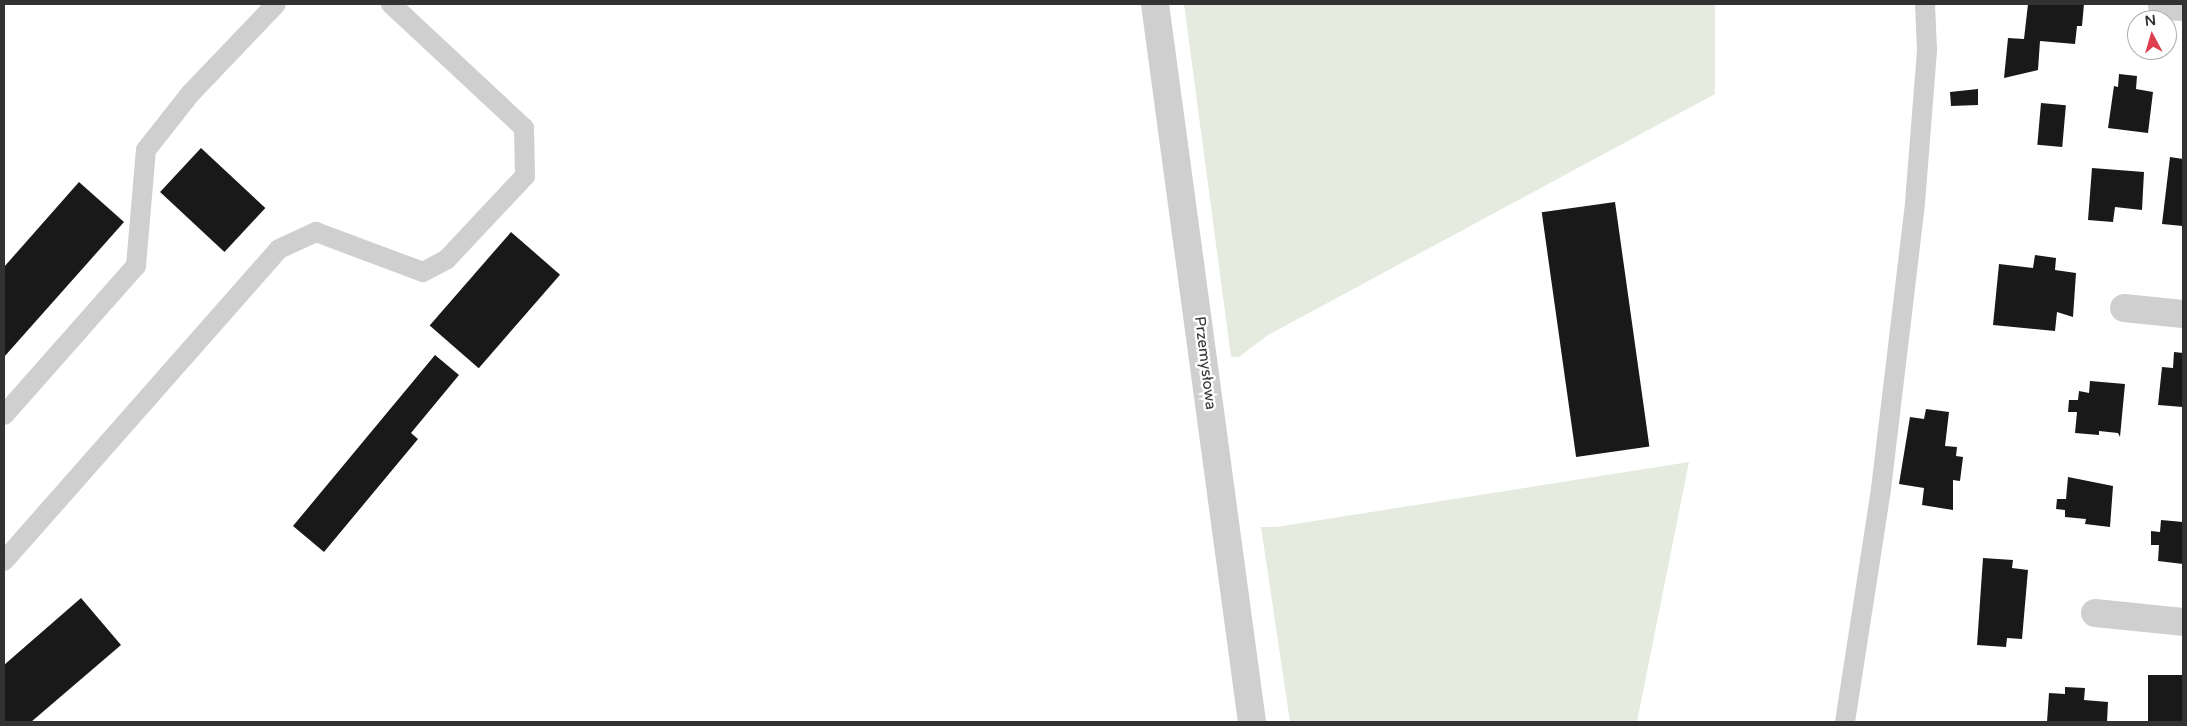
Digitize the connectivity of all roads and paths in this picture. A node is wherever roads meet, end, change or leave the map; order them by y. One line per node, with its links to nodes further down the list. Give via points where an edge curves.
1 (276, 4): 7 (lane, via 190,94 146,150 136,266)
2 (391, 4): 8 (lane, via 524,128 525,176 446,259 423,272 316,232 279,249)
3 (1155, 4): 11 (street, Przemysłowa)
4 (1925, 4): 12 (lane, via 1927,50 1915,203 1881,489)
5 (2124, 308): 6 (street)
6 (2183, 314)
7 (4, 415)
8 (4, 561)
9 (2095, 613): 10 (street)
10 (2183, 622)
11 (1252, 722)
12 (1845, 722)

